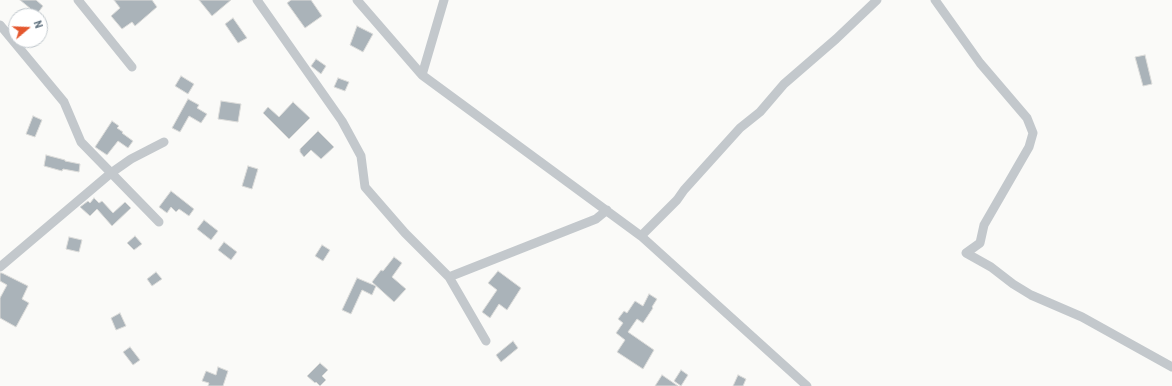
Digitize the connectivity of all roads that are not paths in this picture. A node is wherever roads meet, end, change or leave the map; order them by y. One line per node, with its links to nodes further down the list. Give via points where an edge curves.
1 (78, 0): 8 (street)
2 (257, 0): 16 (street, via 342,121 361,156 365,187 405,233)
3 (357, 0): 9 (street)
4 (444, 0): 9 (street)
5 (878, 0): 14 (street, via 784,84)
6 (935, 0): 18 (street, via 980,63 1027,118 1033,133 1029,147 984,225 980,242 966,253 1031,295 1082,317)
7 (0, 25): 11 (street, via 64,102 81,142)
8 (132, 67)
9 (422, 75): 12 (street)
10 (164, 142): 11 (street)
11 (111, 173): 13 (street); 15 (street)
12 (607, 210): 14 (street); 16 (street, via 596,219)
13 (159, 222)
14 (641, 236): 19 (street)
15 (0, 267)
16 (449, 277): 17 (street)
17 (486, 341)
18 (1172, 367)
19 (807, 386)

